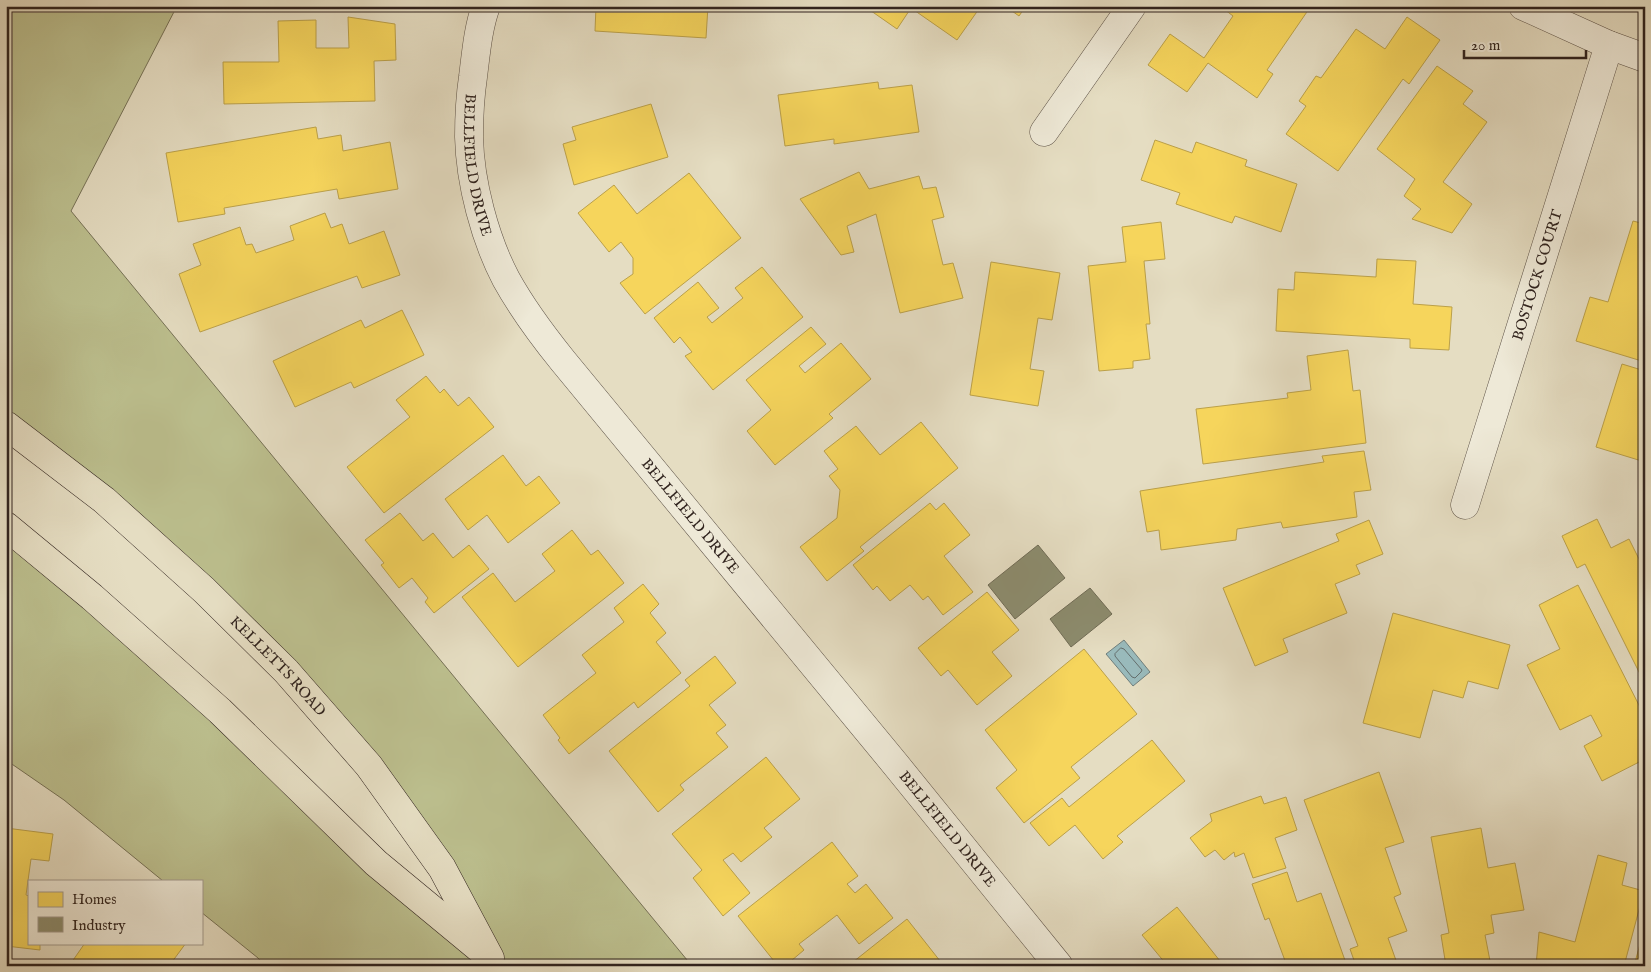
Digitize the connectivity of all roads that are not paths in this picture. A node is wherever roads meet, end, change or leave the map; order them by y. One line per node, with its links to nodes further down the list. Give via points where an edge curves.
1 (486, 6): 11 (street, BELLFIELD DRIVE, via 475,57 469,138 481,215 506,280 562,360)
2 (1132, 6): 6 (street)
3 (1522, 6): 4 (street)
4 (1609, 45): 5 (street); 8 (street, BOSTOCK COURT)
5 (1645, 58)
6 (1044, 132)
7 (6, 425): 10 (main road, KELLETTS ROAD, via 104,500 204,590 286,671 375,773 442,868)
8 (1465, 505)
9 (6, 526): 10 (main road, KELLETTS ROAD, via 92,597 220,711 376,863)
10 (494, 962)
11 (1059, 966)

